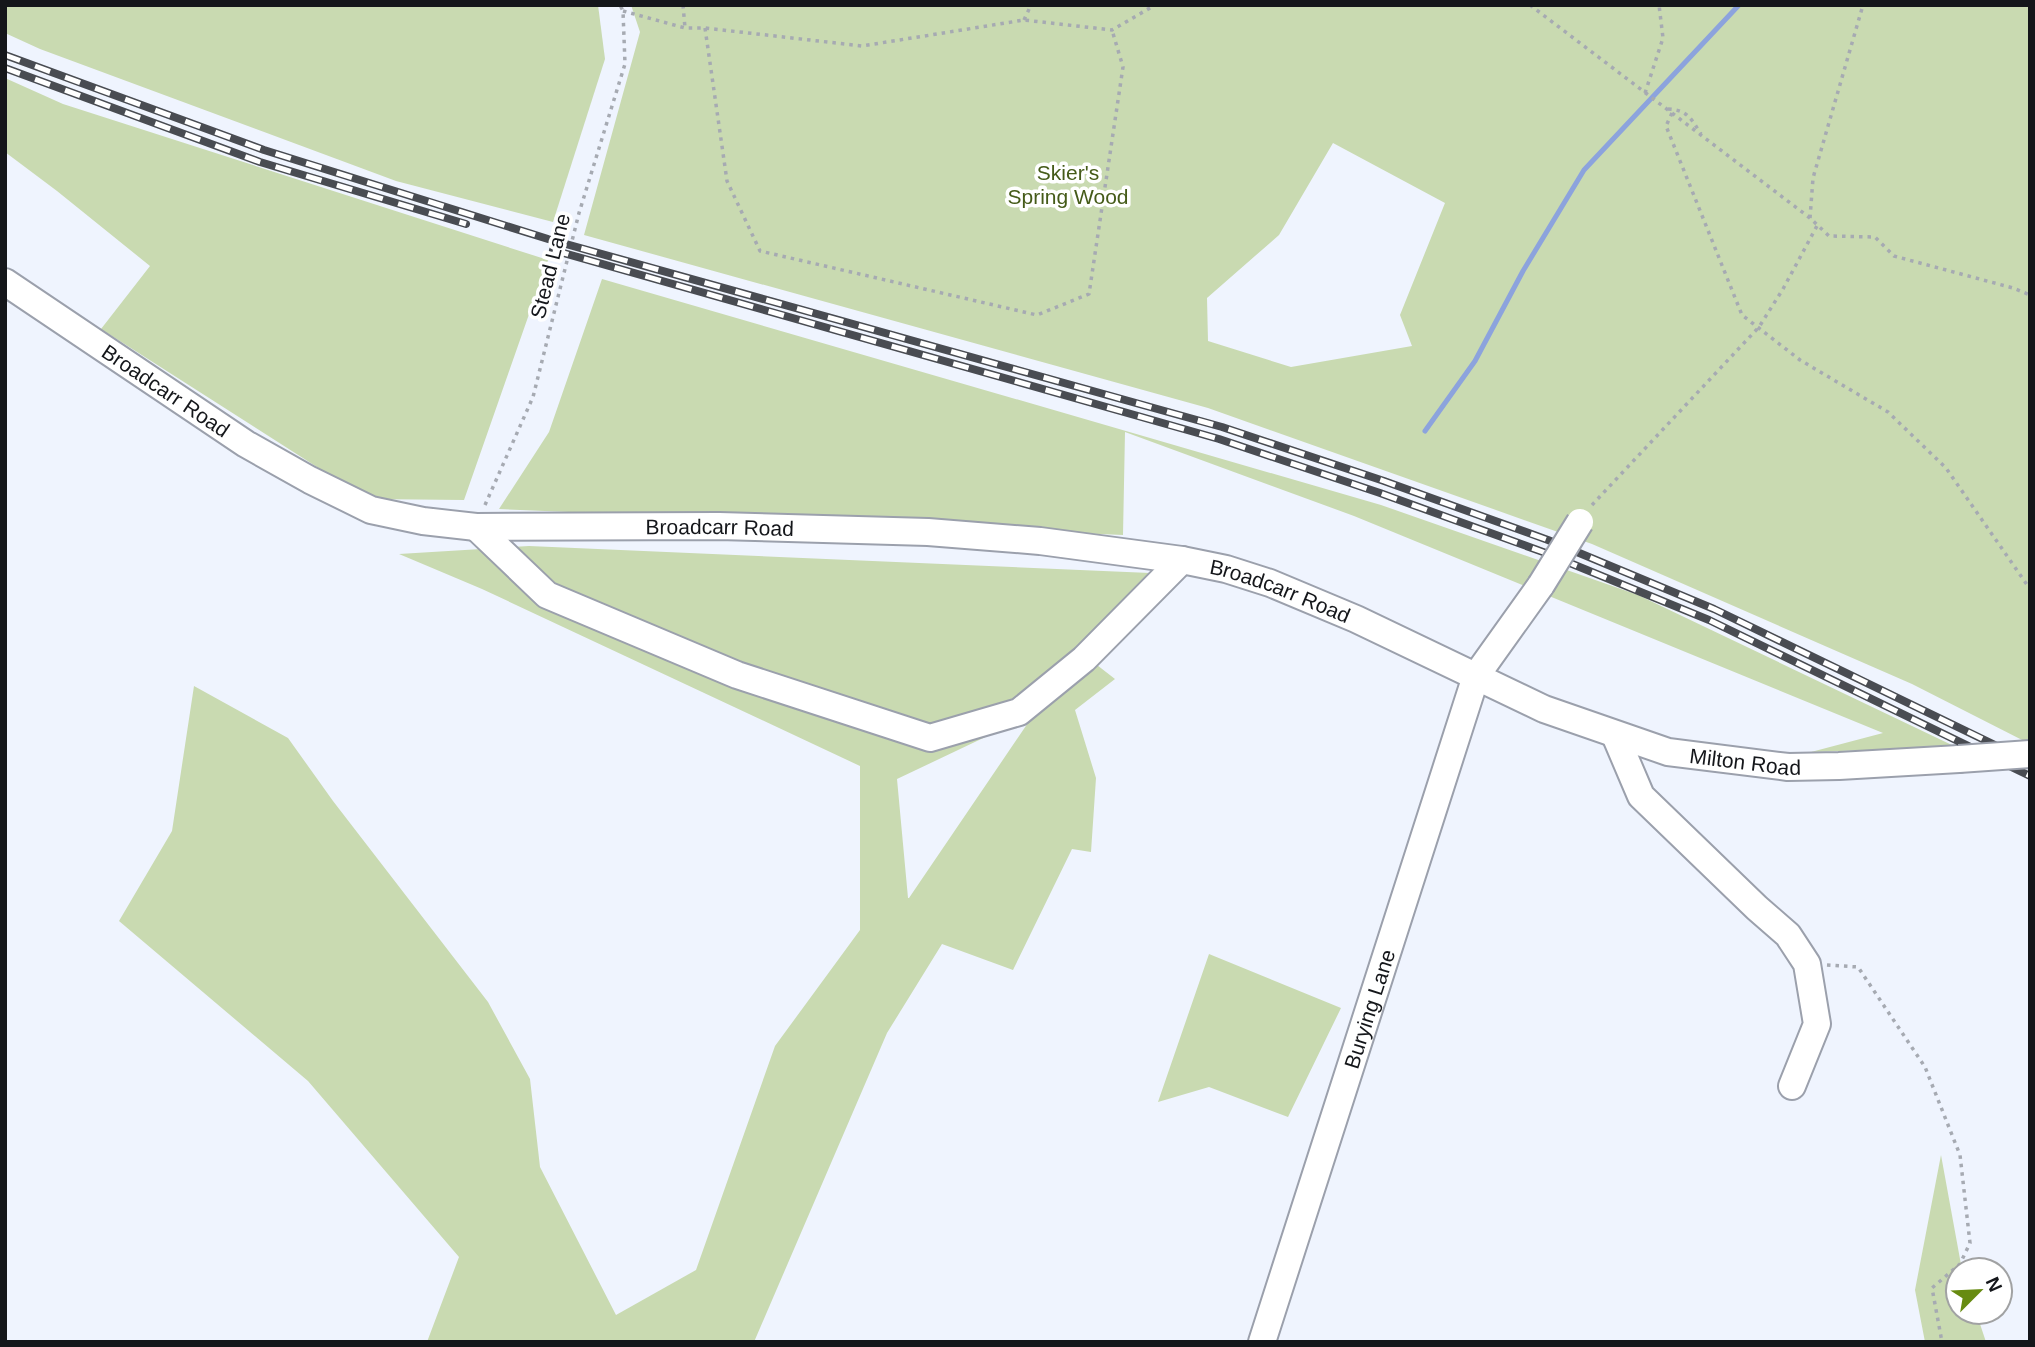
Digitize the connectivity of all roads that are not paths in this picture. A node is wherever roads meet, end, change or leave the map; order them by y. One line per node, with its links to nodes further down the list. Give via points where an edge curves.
1 (5, 282): 3 (street, Broadcarr Road, via 246,444 310,480 371,510)
2 (1580, 522): 5 (street, Burying Lane, bridge)
3 (476, 527): 4 (street, Broadcarr Road, via 719,526 928,532); 4 (street, via 548,595 737,675 930,738 1019,712 1084,659)
4 (1182, 560): 5 (street, Broadcarr Road, via 1270,583)
5 (1476, 676): 6 (street, Milton Road, via 1544,709); 9 (street, Burying Lane)
6 (1615, 735): 7 (street, Milton Road, bridge, via 1668,752 1788,767); 8 (street, via 1641,796 1788,935 1807,964 1817,1024)
7 (2030, 754)
8 (1792, 1086)
9 (1262, 1342)

